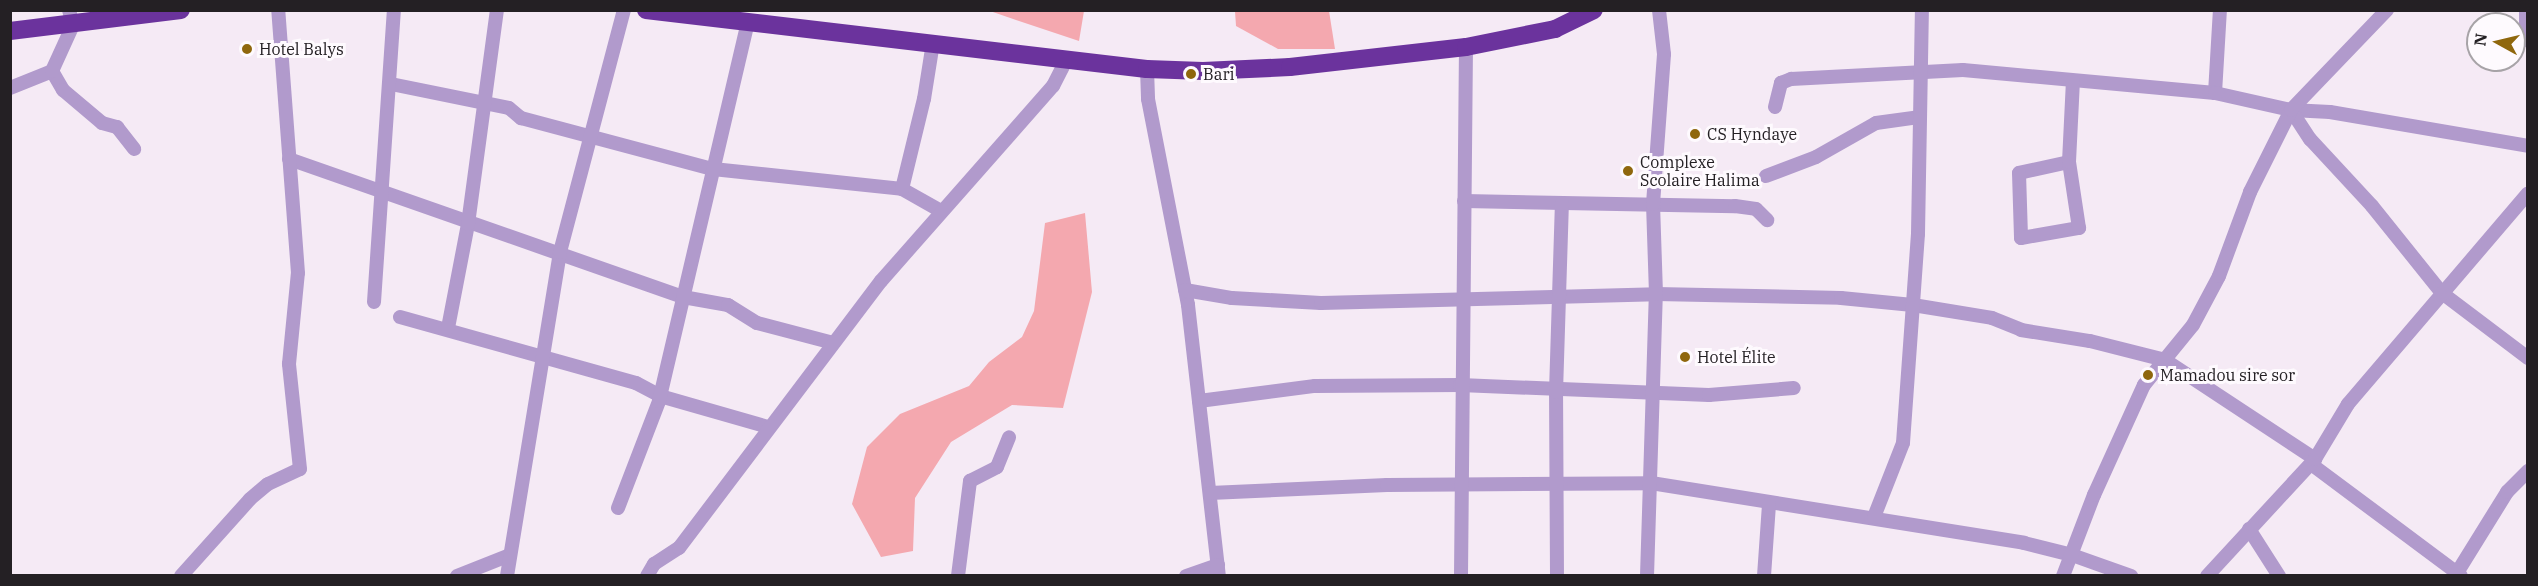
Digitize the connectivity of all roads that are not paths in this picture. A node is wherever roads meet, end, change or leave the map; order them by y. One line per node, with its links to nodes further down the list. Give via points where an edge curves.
1 (181, 10): 12 (highway)
2 (278, 10): 32 (street)
3 (394, 10): 22 (street)
4 (497, 10): 25 (street)
5 (624, 10): 29 (street)
6 (646, 10): 13 (highway)
7 (1594, 10): 16 (highway, via 1555,29)
8 (1659, 10): 41 (street, via 1664,54)
9 (1923, 10): 19 (street)
10 (2220, 10): 24 (street)
11 (2386, 10): 27 (street)
12 (71, 18): 14 (highway); 20 (street)
13 (748, 22): 15 (highway); 34 (street)
14 (10, 31)
15 (933, 43): 17 (highway); 36 (street)
16 (1466, 47): 18 (highway, via 1248,71); 39 (street)
17 (1067, 59): 18 (highway); 42 (street, via 1053,86)
18 (1147, 69): 46 (street, via 1148,99)
19 (1919, 70): 21 (street); 26 (street, via 1791,79 1781,83); 28 (street)
20 (52, 71): 23 (street); 31 (street, via 63,90 102,123 117,127)
21 (2073, 81): 24 (street); 33 (street)
22 (391, 84): 25 (street); 37 (street)
23 (10, 88)
24 (2215, 93): 27 (street)
25 (484, 106): 29 (street, via 509,108 522,118); 44 (street)
26 (1775, 107)
27 (2291, 110): 30 (street, via 2330,112); 47 (street, via 2310,139 2372,206); 59 (street, via 2250,192 2219,276 2193,325)
28 (1919, 117): 35 (street, via 1876,123 1816,157); 53 (street)
29 (591, 136): 34 (street); 45 (street)
30 (2528, 146)
31 (134, 149)
32 (289, 159): 37 (street); 81 (street, via 298,273 289,364 300,469 268,484 250,499)
33 (2069, 162): 33 (street, via 2079,228 2021,238 2019,172)
34 (713, 169): 36 (street); 50 (street)
35 (1766, 176)
36 (902, 189): 42 (street)
37 (383, 191): 44 (street); 52 (street)
38 (2528, 193): 47 (street)
39 (1464, 201): 40 (street); 51 (street)
40 (1562, 203): 41 (street); 49 (street)
41 (1653, 204): 43 (street, via 1748,207); 48 (street)
42 (941, 211): 56 (street)
43 (1767, 220)
44 (468, 224): 45 (street); 55 (street)
45 (560, 252): 50 (street); 58 (street)
46 (1185, 290): 51 (street, via 1232,298 1321,303); 65 (street)
47 (2442, 293): 57 (street); 68 (street, via 2348,404)
48 (1656, 294): 49 (street); 53 (street, via 1840,298); 63 (street)
49 (1560, 296): 51 (street); 62 (street)
50 (683, 297): 56 (street, via 728,306 757,323); 64 (street)
51 (1462, 297): 60 (street)
52 (374, 302)
53 (1914, 305): 59 (street, via 1992,318 2021,330 2090,341); 76 (street, via 1903,443)
54 (400, 317): 55 (street)
55 (448, 328): 58 (street)
56 (833, 343): 66 (street)
57 (2528, 358)
58 (542, 359): 64 (street, via 636,383); 78 (street)
59 (2165, 360): 68 (street); 79 (street, via 2144,385 2094,495)
60 (1460, 385): 62 (street); 65 (street, via 1315,386); 72 (street)
61 (1794, 388): 63 (street, via 1708,395)
62 (1556, 392): 63 (street); 71 (street)
63 (1652, 393): 70 (street)
64 (660, 396): 66 (street); 75 (street)
65 (1199, 401): 73 (street)
66 (768, 428): 85 (street, via 679,548 654,564)
67 (1009, 437): 86 (street, via 997,466 970,481)
68 (2313, 462): 77 (street); 82 (street)
69 (2528, 471): 82 (street, via 2506,492)
70 (1651, 483): 71 (street); 74 (street); 90 (street)
71 (1556, 485): 72 (street); 89 (street)
72 (1461, 487): 73 (street, via 1365,486); 88 (street)
73 (1210, 493): 80 (street)
74 (1769, 504): 76 (street); 91 (street)
75 (618, 508)
76 (1874, 518): 79 (street)
77 (2249, 529): 94 (street); 95 (street)
78 (510, 555): 83 (street); 84 (street)
79 (2072, 555): 92 (street); 93 (street)
80 (1219, 570): 87 (street)
81 (182, 575)
82 (2457, 575)
83 (458, 576)
84 (507, 576)
85 (647, 576)
86 (958, 576)
87 (1186, 576)
88 (1461, 576)
89 (1557, 576)
90 (1647, 576)
91 (1764, 576)
92 (2063, 576)
93 (2131, 576)
94 (2207, 576)
95 (2278, 576)

